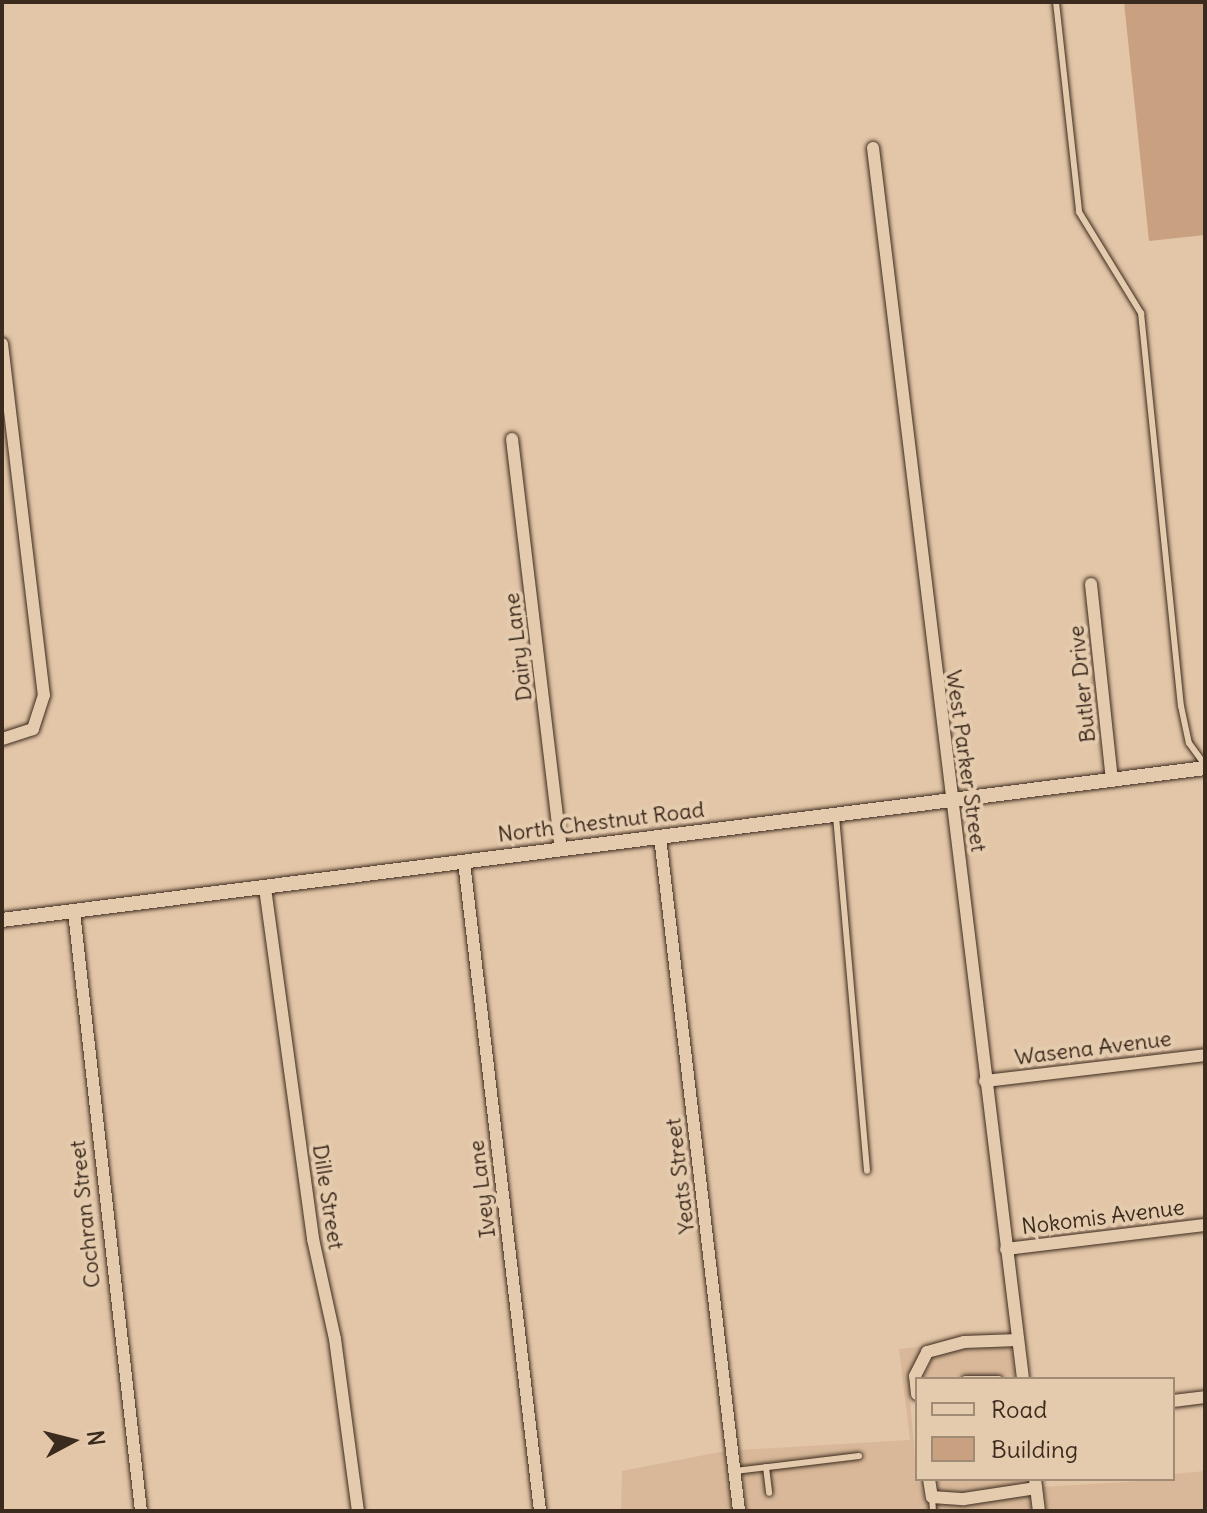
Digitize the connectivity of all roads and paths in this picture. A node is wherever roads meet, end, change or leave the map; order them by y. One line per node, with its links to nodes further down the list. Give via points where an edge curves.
1 (1056, 2): 7 (lane, via 1079,212 1141,313 1181,706 1189,743)
2 (873, 148): 9 (street, West Parker Street)
3 (2, 344): 6 (street, via 44,695 33,729)
4 (512, 439): 12 (street, Dairy Lane)
5 (1091, 584): 8 (street, Butler Drive)
6 (2, 739)
7 (1205, 766): 8 (street, North Chestnut Road)
8 (1112, 779): 9 (street, North Chestnut Road)
9 (950, 800): 10 (street, North Chestnut Road); 18 (street, West Parker Street)
10 (835, 814): 11 (street, North Chestnut Road); 19 (lane)
11 (660, 837): 12 (street, North Chestnut Road); 29 (street, Yeats Street)
12 (561, 850): 13 (street, North Chestnut Road)
13 (464, 862): 14 (street, North Chestnut Road); 36 (street, Ivey Lane)
14 (265, 888): 15 (street, North Chestnut Road); 35 (street, Dille Street, via 313,1239 335,1339)
15 (74, 912): 16 (street, North Chestnut Road); 34 (street, Cochran Street)
16 (2, 920)
17 (1205, 1055): 18 (street, Wasena Avenue)
18 (985, 1081): 21 (street, West Parker Street)
19 (867, 1171)
20 (1205, 1225): 21 (street, Nokomis Avenue)
21 (1006, 1249): 22 (street, West Parker Street)
22 (1018, 1340): 23 (street, via 964,1342 927,1352); 24 (street, West Parker Street)
23 (915, 1377)
24 (1023, 1377)
25 (1205, 1397): 26 (street)
26 (1175, 1401)
27 (859, 1456): 28 (lane)
28 (766, 1467): 29 (lane); 32 (lane)
29 (735, 1471): 37 (street, Yeats Street)
30 (929, 1481): 33 (street)
31 (1035, 1483): 33 (street); 38 (street)
32 (769, 1493)
33 (933, 1504)
34 (141, 1511)
35 (358, 1511)
36 (540, 1511)
37 (739, 1511)
38 (1039, 1511)

